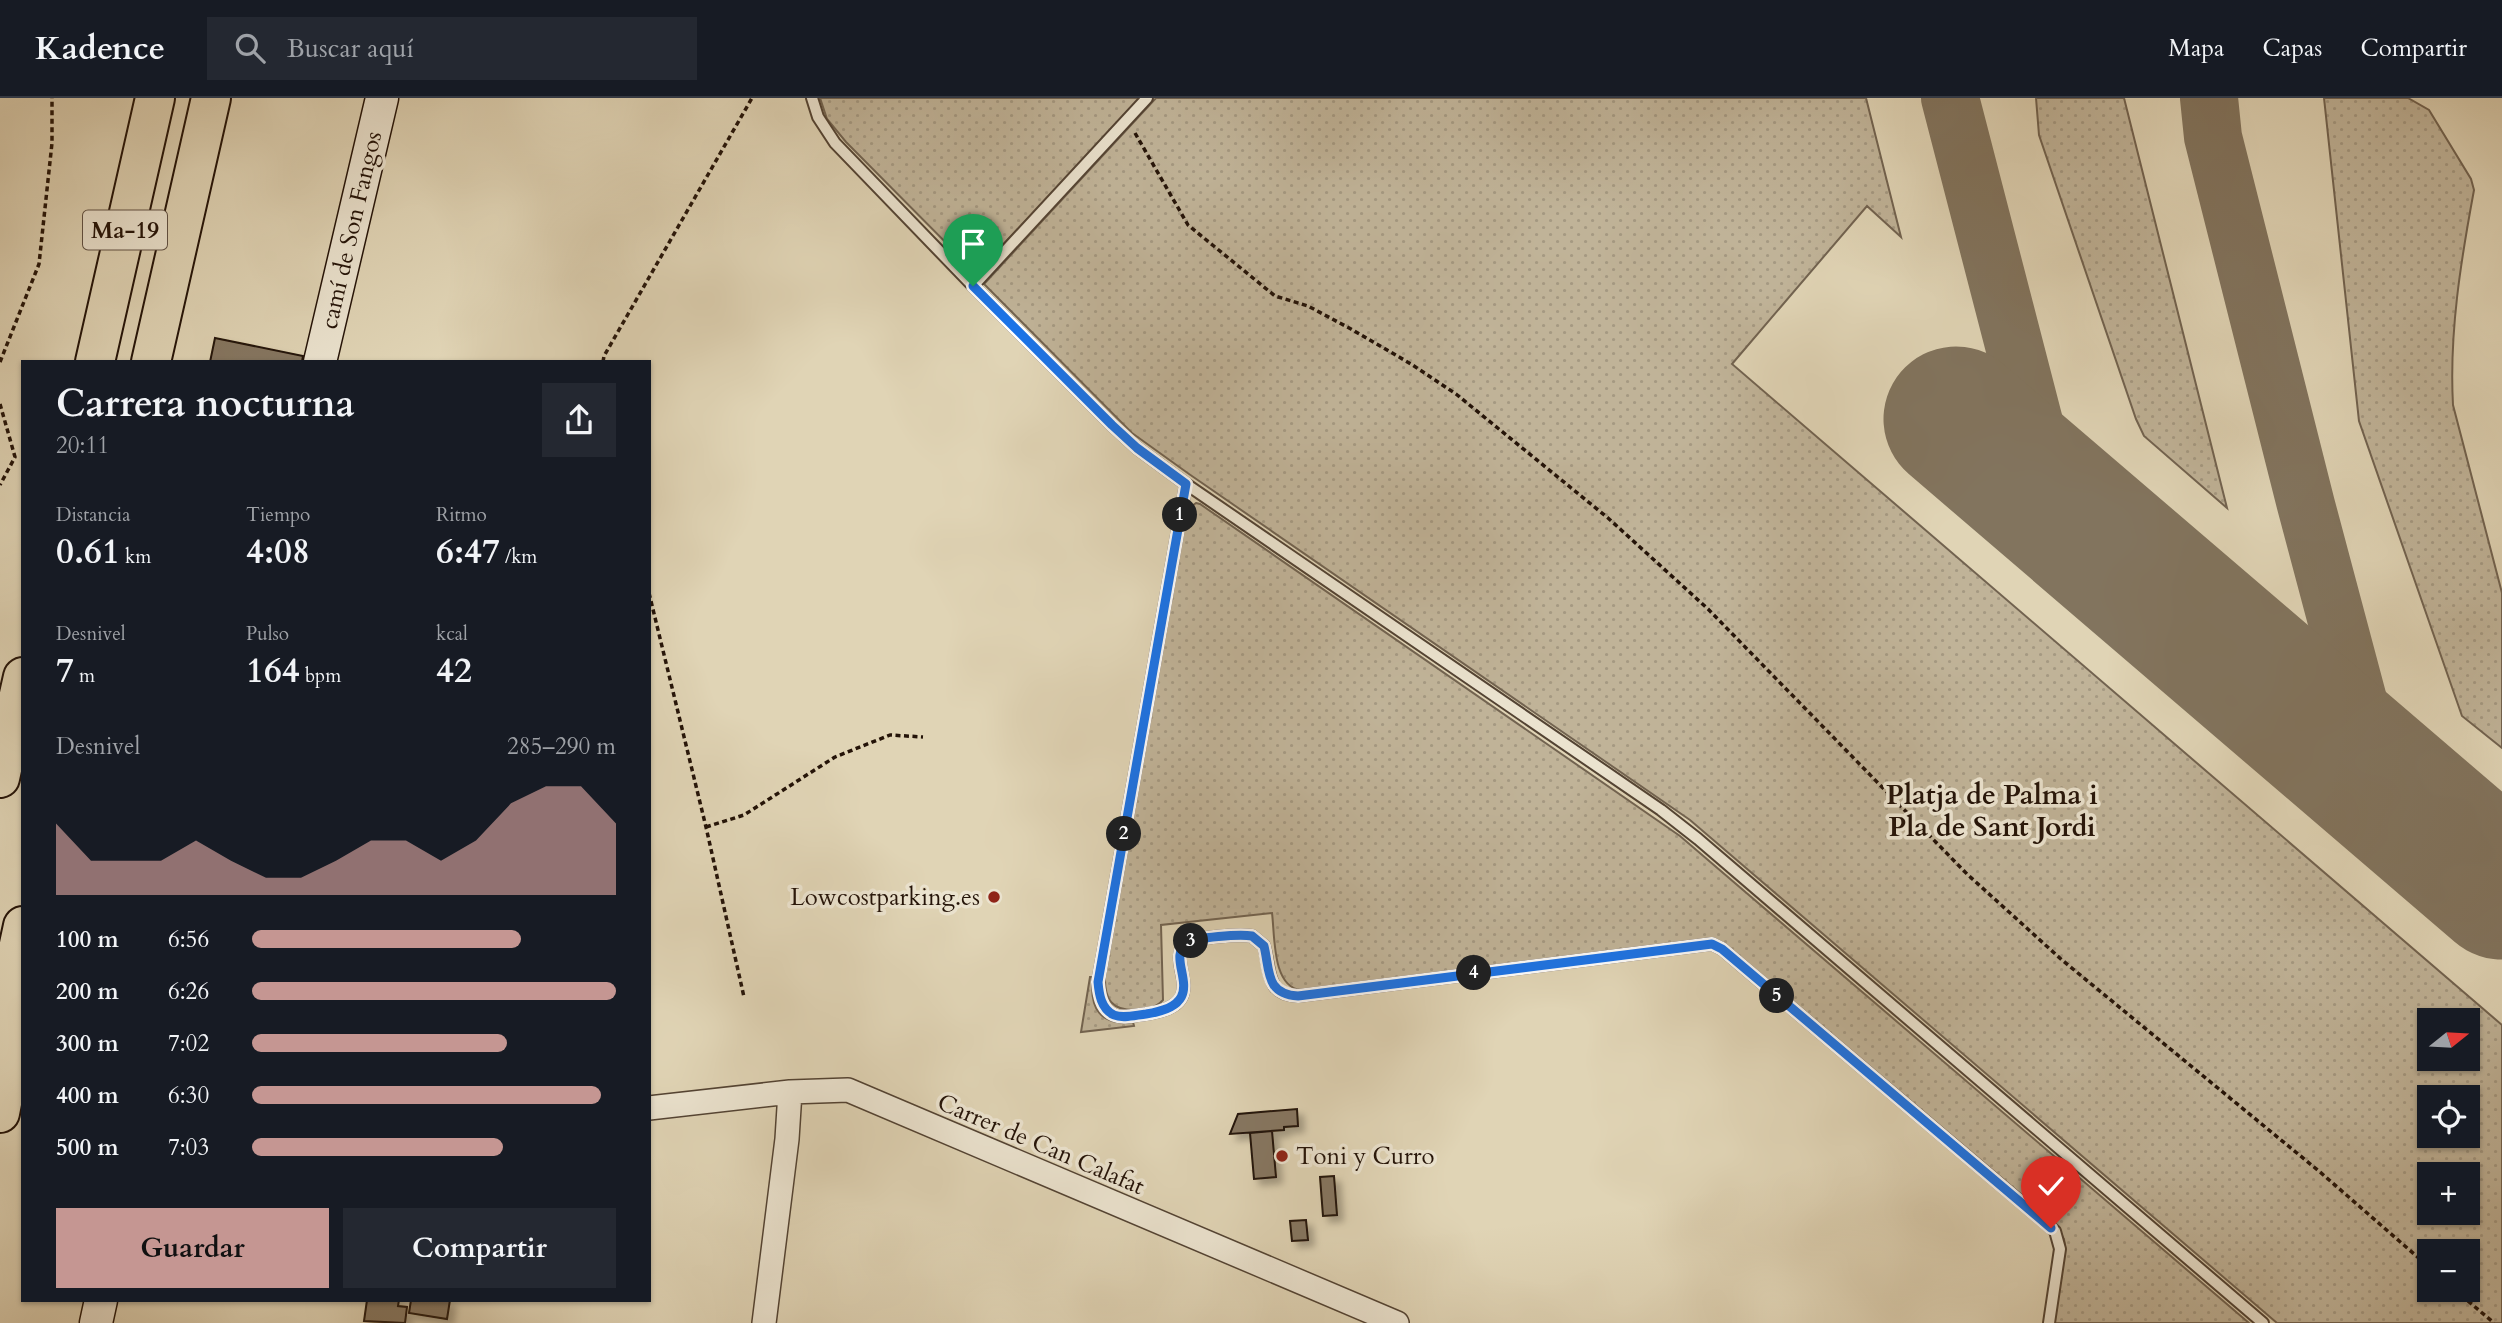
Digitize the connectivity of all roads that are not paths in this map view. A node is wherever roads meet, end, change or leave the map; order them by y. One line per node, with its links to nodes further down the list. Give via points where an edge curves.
1 (155, 98): 7 (highway, Ma-19)
2 (211, 98): 8 (highway, Ma-19)
3 (383, 98): 9 (street, camí de Son Fangos)
4 (812, 98): 6 (lane, via 835,143)
5 (1147, 98): 6 (lane)
6 (973, 286): 10 (lane, via 1112,425)
7 (95, 360)
8 (151, 360)
9 (320, 360)
10 (1186, 484): 22 (lane, via 1098,982 1108,1011 1127,1016 1175,1005 1184,988 1181,952 1193,940 1252,936 1264,946 1275,987 1298,996 1712,944 2054,1231 2060,1249); 23 (lane, via 1670,817)
11 (21, 686): 12 (highway)
12 (0, 778)
13 (21, 936): 14 (highway)
14 (3, 1021): 17 (highway)
15 (790, 1092): 16 (street, Carrer de Can Calafat); 20 (street); 21 (street, Carrer de Can Calafat, via 848,1090)
16 (651, 1108)
17 (0, 1113)
18 (101, 1302): 19 (street)
19 (96, 1323)
20 (764, 1323)
21 (1397, 1323)
22 (2049, 1323)
23 (2263, 1323)

